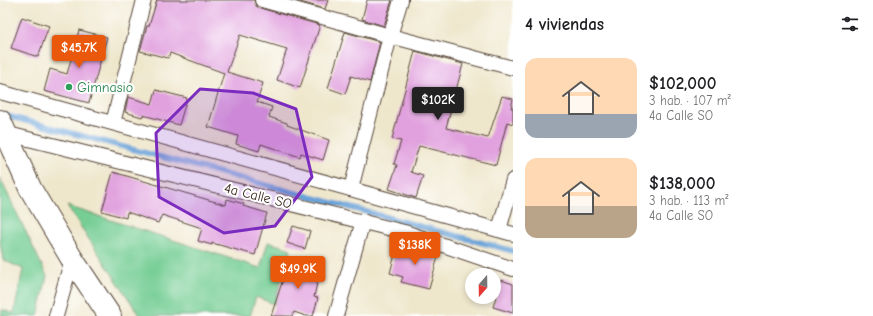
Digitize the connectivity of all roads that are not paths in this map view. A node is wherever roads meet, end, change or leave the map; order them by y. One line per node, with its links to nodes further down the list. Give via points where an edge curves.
1 (144, 0): 7 (street)
2 (262, 0): 4 (street)
3 (401, 0): 4 (street)
4 (390, 36): 5 (street); 10 (street)
5 (513, 68)
6 (0, 92): 7 (street)
7 (113, 123): 10 (street)
8 (2, 128): 11 (street, 4a Calle SO); 14 (highway, via 30,188)
9 (513, 180): 12 (street)
10 (351, 189): 12 (street)
11 (363, 221): 15 (street, 4a Calle SO, via 408,233); 18 (street)
12 (499, 230): 13 (street)
13 (513, 234)
14 (72, 259): 16 (street); 17 (highway)
15 (513, 269)
16 (56, 316)
17 (110, 316)
18 (336, 316)

